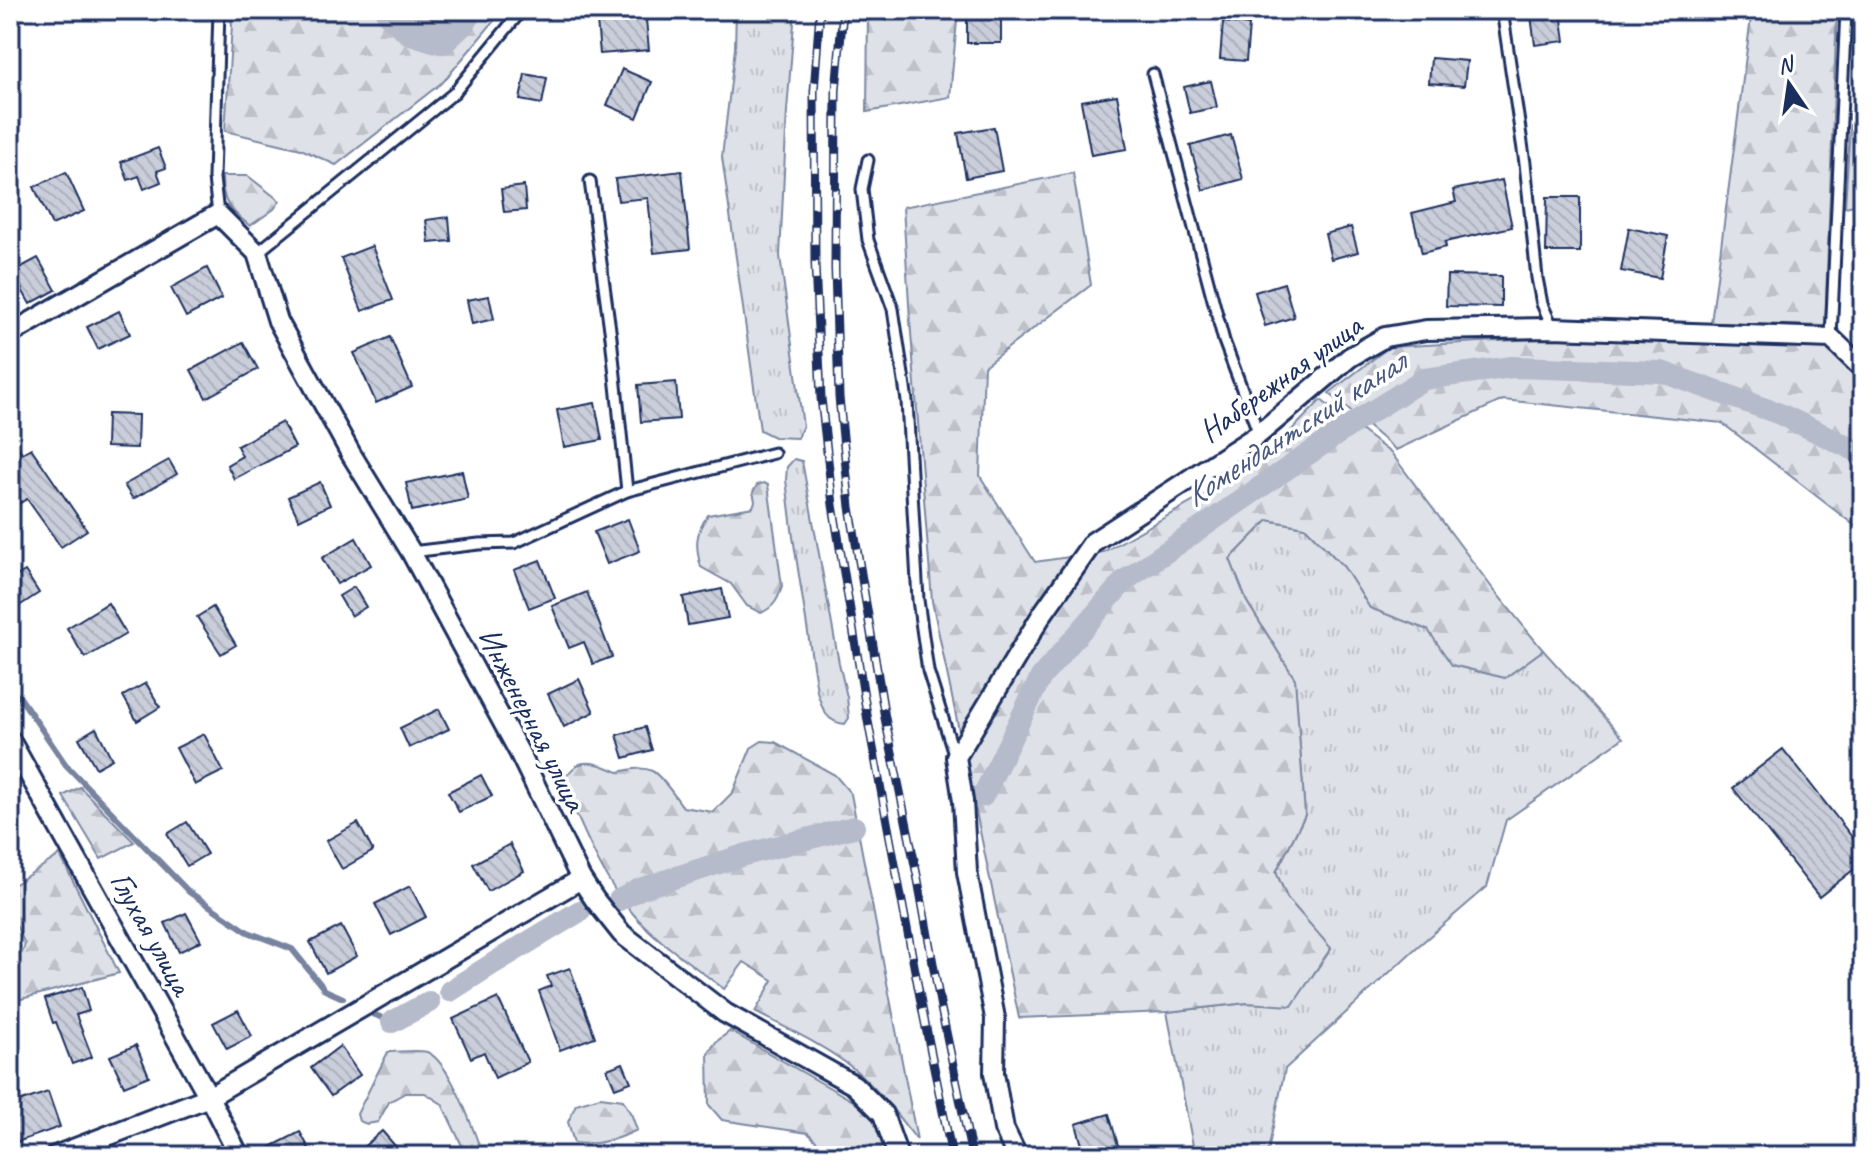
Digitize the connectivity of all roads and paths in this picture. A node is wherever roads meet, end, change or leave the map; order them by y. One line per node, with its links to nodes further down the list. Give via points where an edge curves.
1 (219, 10): 8 (lane, via 214,178)
2 (522, 10): 9 (lane, via 454,93)
3 (1502, 10): 10 (lane, via 1537,278)
4 (1846, 10): 12 (lane)
5 (1153, 74): 14 (lane, via 1224,341)
6 (868, 160): 19 (lane, via 862,189 868,240 893,309 907,401 918,600 928,671)
7 (590, 181): 16 (lane)
8 (218, 214): 9 (street, Инженерная улица); 11 (street)
9 (257, 253): 17 (street, Инженерная улица, via 278,321)
10 (1553, 328): 12 (street, Набережная улица); 14 (street, Набережная улица, via 1426,330 1385,337 1350,357)
11 (10, 334)
12 (1831, 338): 13 (street)
13 (1863, 369)
14 (1259, 434): 19 (street, Набережная улица, via 1093,542 1043,613)
15 (774, 453): 16 (lane)
16 (627, 491): 17 (lane, via 514,543)
17 (411, 552): 20 (street, Инженерная улица)
18 (10, 740): 21 (street, Глухая улица)
19 (956, 757): 25 (street, via 967,872 995,1018 994,1073 1004,1129)
20 (581, 879): 21 (street); 24 (street, Инженерная улица, via 622,934 725,1013 854,1085 883,1114)
21 (209, 1097): 22 (street); 23 (street, Глухая улица)
22 (55, 1156)
23 (239, 1156)
24 (898, 1156)
25 (1017, 1156)

